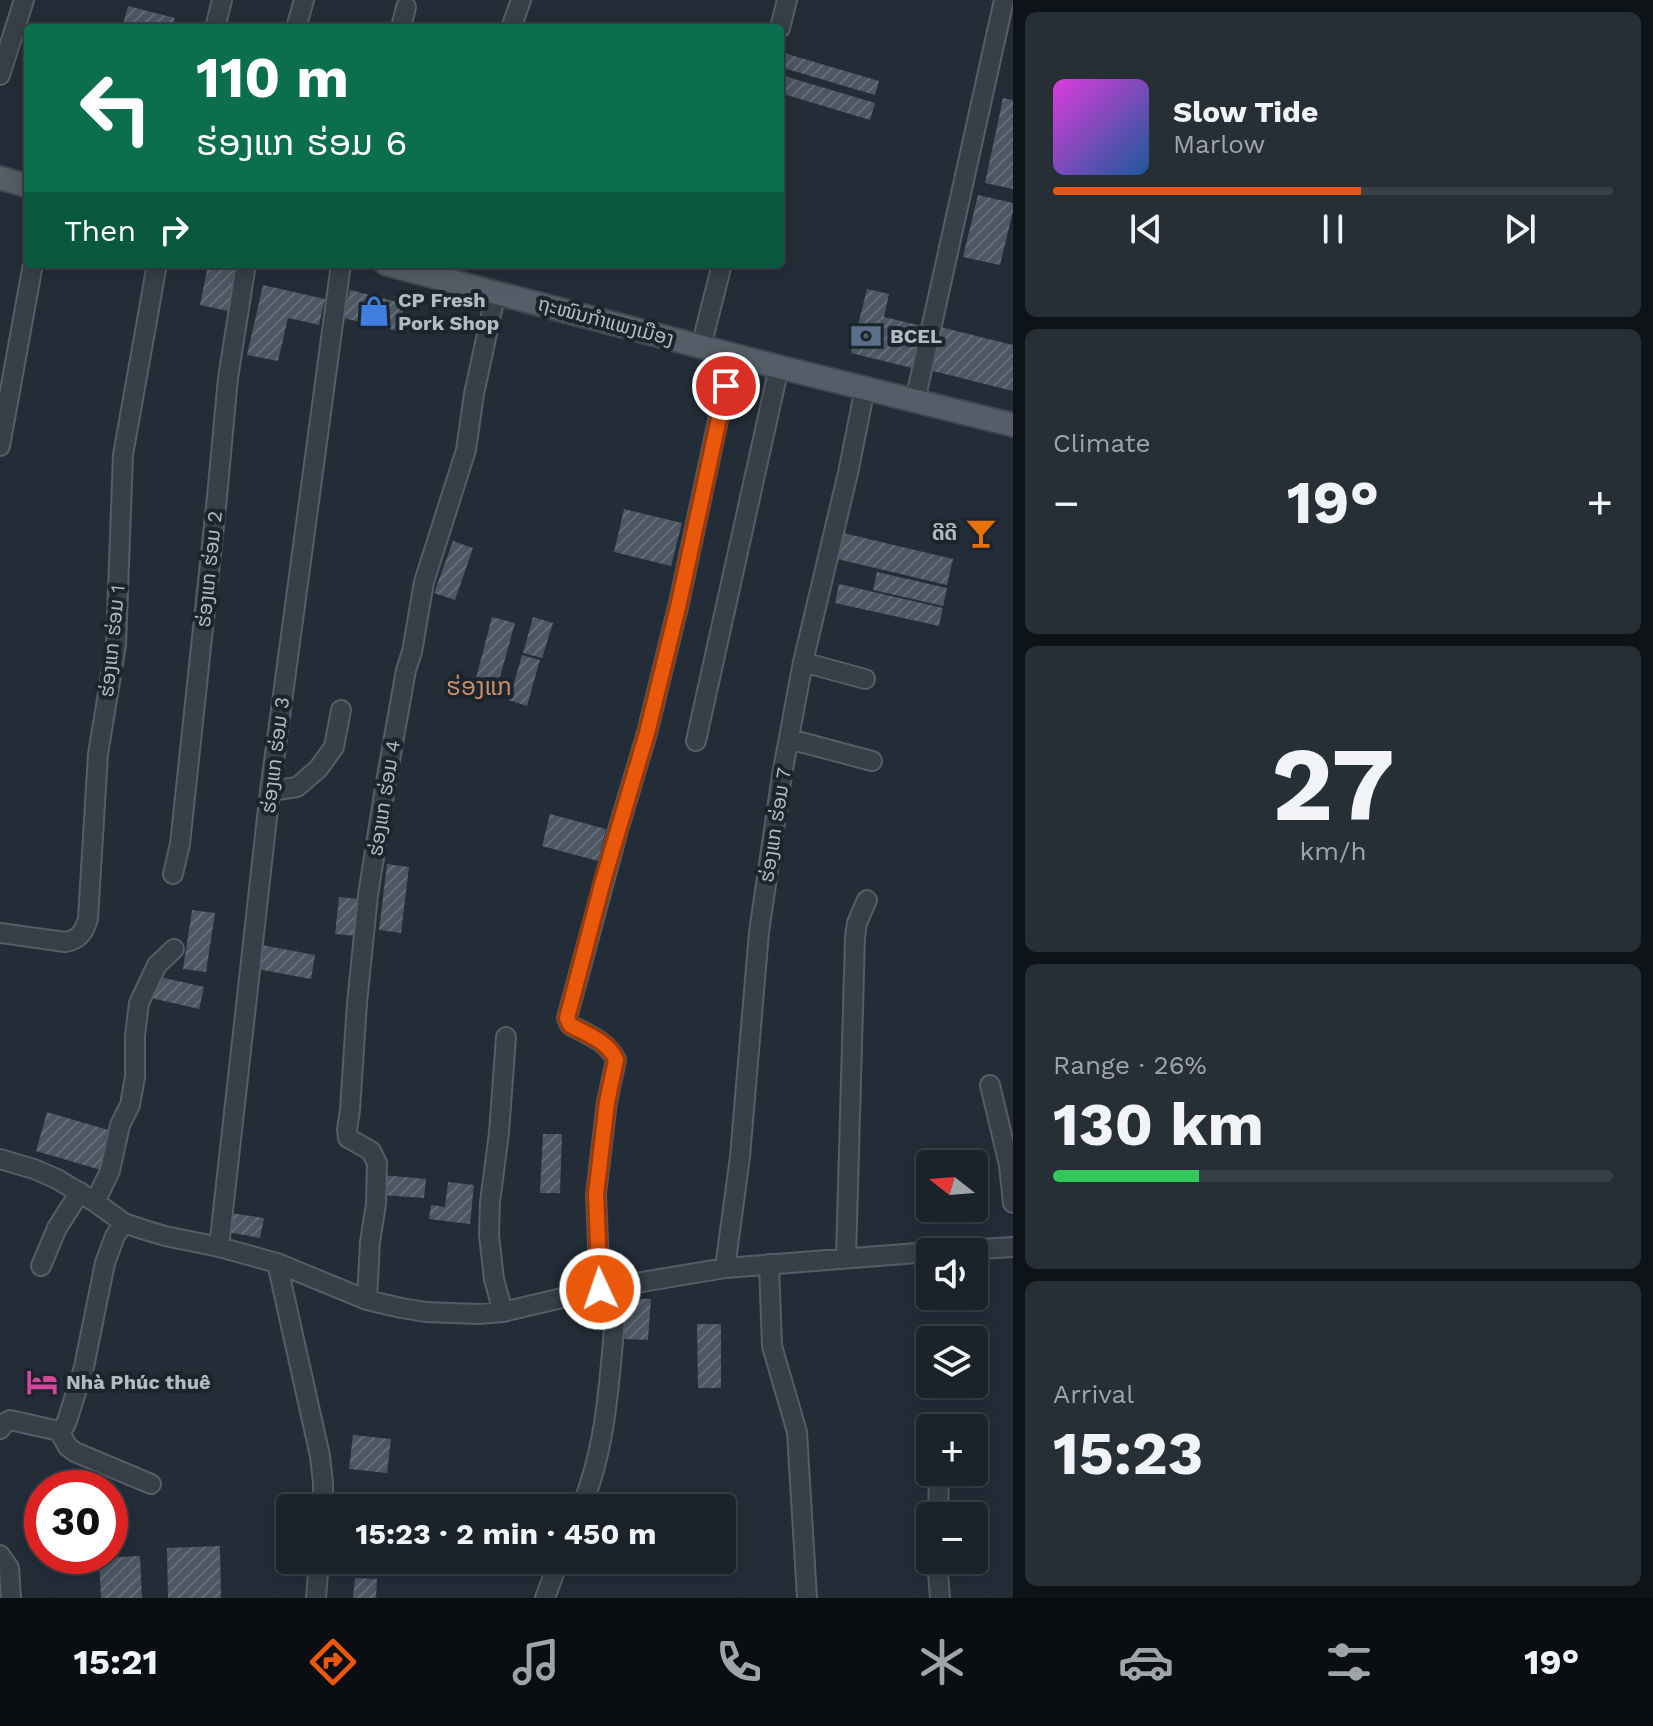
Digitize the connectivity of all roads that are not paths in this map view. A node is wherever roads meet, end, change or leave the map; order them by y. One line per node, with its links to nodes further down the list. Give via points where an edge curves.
1 (24, 0): 13 (street)
2 (222, 0): 8 (street)
3 (304, 0): 9 (street)
4 (521, 0): 11 (street)
5 (787, 0): 12 (street)
6 (1004, 0): 27 (street)
7 (406, 7): 10 (street)
8 (216, 24)
9 (297, 24)
10 (402, 24)
11 (512, 24)
12 (781, 24)
13 (0, 75)
14 (0, 178): 15 (main road)
15 (24, 185)
16 (32, 268): 29 (street)
17 (156, 268): 39 (street, ຮ່ອງແກ ຮ່ອມ 1, via 123,455 116,645 98,754 88,919 73,941)
18 (245, 268): 37 (street, ຮ່ອງແກ ຮ່ອມ 2, via 228,378)
19 (340, 268): 36 (street, ຮ່ອງແກ ຮ່ອມ 3)
20 (721, 268): 23 (street)
21 (430, 269): 22 (main road, ຖະໜົນກຳແພງເມືອງ)
22 (496, 292): 23 (main road, ຖະໜົນກຳແພງເມືອງ); 57 (street, ຮ່ອງແກ ຮ່ອມ 4, via 466,450 424,582 368,895 347,1130 348,1138 371,1151 377,1163)
23 (701, 347): 24 (main road, ຖະໜົນກຳແພງເມືອງ)
24 (732, 355): 25 (main road, ຖະໜົນກຳແພງເມືອງ); 56 (street, via 654,704 567,1018 616,1060 596,1194)
25 (779, 367): 26 (main road, ຖະໜົນກຳແພງເມືອງ); 34 (street)
26 (865, 388): 27 (main road, ຖະໜົນກຳແພງເມືອງ); 30 (street, ຮ່ອງແກ ຮ່ອມ 7)
27 (915, 401): 28 (main road, ຖະໜົນກຳແພງເມືອງ)
28 (1013, 425)
29 (0, 446)
30 (803, 662): 31 (street); 33 (street, ຮ່ອງແກ ຮ່ອມ 7)
31 (865, 679)
32 (341, 710): 36 (street, via 334,747 318,769 297,787)
33 (789, 739): 35 (street); 55 (street, ຮ່ອງແກ ຮ່ອມ 7, via 759,932)
34 (696, 741)
35 (872, 761)
36 (270, 791): 47 (street, ຮ່ອງແກ ຮ່ອມ 3)
37 (173, 874)
38 (867, 900): 51 (street, via 855,937)
39 (0, 933)
40 (174, 949): 44 (street, via 157,965 139,1003 130,1105 110,1171)
41 (506, 1037): 58 (street, via 489,1235)
42 (990, 1085): 45 (street)
43 (0, 1159): 44 (street, via 46,1173)
44 (88, 1197): 46 (street); 54 (street, via 57,1228)
45 (1013, 1203)
46 (124, 1223): 47 (street); 60 (street, via 105,1263 84,1367)
47 (219, 1247): 52 (street)
48 (1013, 1247): 49 (street)
49 (988, 1249)
50 (916, 1253): 51 (street)
51 (846, 1258): 53 (street)
52 (277, 1263): 57 (street); 62 (street, via 320,1456)
53 (769, 1264): 55 (street); 72 (street, via 772,1346 797,1432)
54 (41, 1266)
55 (725, 1268): 56 (street)
56 (609, 1287): 58 (street); 63 (street, via 603,1428)
57 (367, 1300): 58 (street, via 426,1312)
58 (503, 1312)
59 (0, 1429): 60 (street, via 10,1420)
60 (59, 1431): 61 (street, via 75,1452)
61 (151, 1484)
62 (323, 1494)
63 (587, 1494)
64 (0, 1555): 69 (street, via 9,1568)
65 (318, 1574): 70 (street)
66 (554, 1574): 71 (street)
67 (938, 1574): 73 (street)
68 (0, 1598): 69 (street)
69 (11, 1598)
70 (316, 1598)
71 (545, 1598)
72 (807, 1598)
73 (940, 1598)

